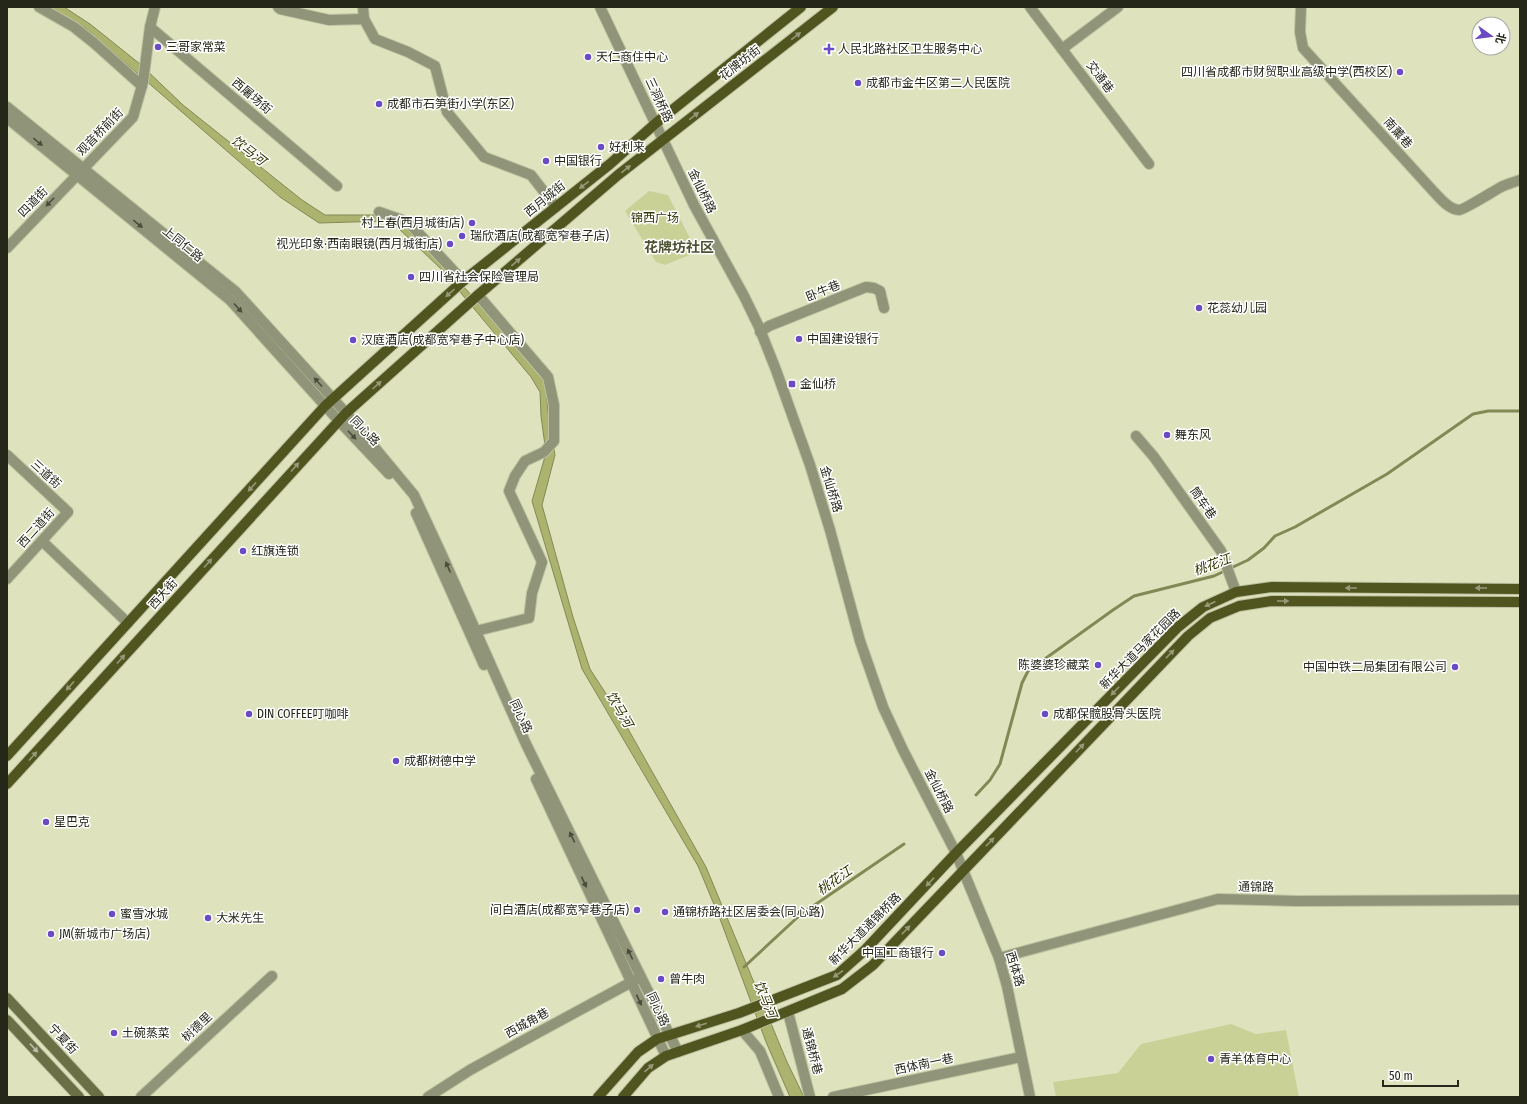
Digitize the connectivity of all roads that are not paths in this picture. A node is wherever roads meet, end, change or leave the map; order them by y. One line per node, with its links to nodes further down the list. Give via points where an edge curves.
1 (39, 7): 14 (street, via 74,27)
2 (155, 7): 12 (street, 观音桥前街)
3 (278, 7): 11 (street, via 328,20)
4 (363, 7): 11 (street)
5 (600, 7): 17 (street, 三洞桥路)
6 (801, 7): 17 (main road, 花牌坊街)
7 (833, 7): 18 (main road, 花牌坊街, one-way to 7)
8 (1030, 7): 13 (street, 交通巷)
9 (1118, 7): 13 (street)
10 (1300, 7): 21 (street, 南薰巷, via 1303,48 1449,206 1458,210 1466,208 1504,186)
11 (364, 19): 23 (street, via 375,39 435,66 446,112 484,157 531,175)
12 (150, 27): 14 (street, 观音桥前街); 22 (street, 西屠场街)
13 (1062, 49): 19 (street, 交通巷)
14 (142, 84): 20 (street, 观音桥前街, via 133,117)
15 (7, 107): 20 (street)
16 (7, 118): 20 (street, 上同仁路, one-way to 20)
17 (656, 123): 18 (street, 三洞桥路); 23 (main road, 西月城街, one-way to 23)
18 (663, 140): 27 (main road, one-way to 18, via 618,175); 29 (street, 金仙桥路, via 694,206 744,296)
19 (1149, 164)
20 (80, 171): 25 (street, 四道街, one-way to 25); 30 (street, one-way to 20, via 236,292); 31 (street, 上同仁路, one-way to 31, via 230,300)
21 (1520, 180)
22 (337, 186)
23 (556, 207): 26 (main road, 西月城街)
24 (379, 212): 26 (street, via 410,224)
25 (7, 248)
26 (463, 281): 30 (main road, 西月城街, one-way to 30)
27 (478, 295): 32 (main road, one-way to 27); 43 (street, via 548,377 554,405 554,441 544,452 525,461 514,476 509,491 542,562 532,593 529,618)
28 (884, 308): 29 (street, 卧牛巷, via 880,292 866,287 769,326)
29 (760, 332): 46 (street, 金仙桥路, via 810,465 860,641 883,707)
30 (333, 399): 31 (main road, 西月城街); 32 (street)
31 (325, 406): 33 (street, 同心路); 42 (main road, 西大街, one-way to 42)
32 (346, 413): 33 (main road); 43 (street, one-way to 32, via 414,495)
33 (338, 420): 45 (main road, 西大街, one-way to 33); 52 (street, 同心路, one-way to 52, via 407,494)
34 (1136, 436): 40 (street, 筒车巷, via 1221,551)
35 (7, 455): 36 (street, 三道街)
36 (68, 512): 37 (street, 西二道街)
37 (42, 541): 38 (street, 西二道街); 42 (street)
38 (7, 579)
39 (1520, 589): 40 (main road, 新华大道马家花园路, one-way to 40, via 1272,587)
40 (1236, 592): 46 (main road, 新华大道马家花园路, one-way to 46, via 1203,607 1178,627)
41 (1520, 602): 47 (main road, 新华大道马家花园路, one-way to 41, via 1188,636 1210,618 1239,606 1272,601)
42 (128, 623): 44 (main road, 西大街, one-way to 44)
43 (476, 631): 51 (street, one-way to 43, via 526,744)
44 (7, 756)
45 (7, 784)
46 (956, 854): 47 (street, 西体路); 57 (main road, 新华大道通锦桥路, one-way to 57, via 865,950 837,975 739,1014)
47 (963, 870): 49 (street, 西体路); 54 (main road, one-way to 47, via 842,989 873,965)
48 (1520, 900): 49 (street, 通锦路, via 1218,899)
49 (999, 958): 61 (street, 西体路)
50 (272, 976): 64 (street, 树德里)
51 (642, 977): 52 (street, 西城角巷); 57 (street)
52 (630, 982): 58 (street, 同心路, one-way to 58); 65 (street, 西城角巷, via 497,1055)
53 (7, 998): 63 (main road, 宁夏街)
54 (785, 1013): 56 (main road); 69 (street, 通锦桥巷)
55 (7, 1020): 62 (main road, one-way to 62)
56 (744, 1029): 59 (main road); 68 (street, via 760,1051)
57 (670, 1035): 58 (main road); 59 (street)
58 (657, 1039): 60 (street, 同心路); 66 (main road, via 638,1052)
59 (678, 1052): 60 (main road)
60 (666, 1056): 67 (main road, one-way to 60, via 648,1068)
61 (1021, 1057): 70 (street, 西体南一巷); 71 (street, 西体路)
62 (79, 1097)
63 (99, 1097)
64 (141, 1097)
65 (428, 1097)
66 (598, 1097)
67 (623, 1097)
68 (779, 1097)
69 (810, 1097)
70 (832, 1097)
71 (1030, 1097)

